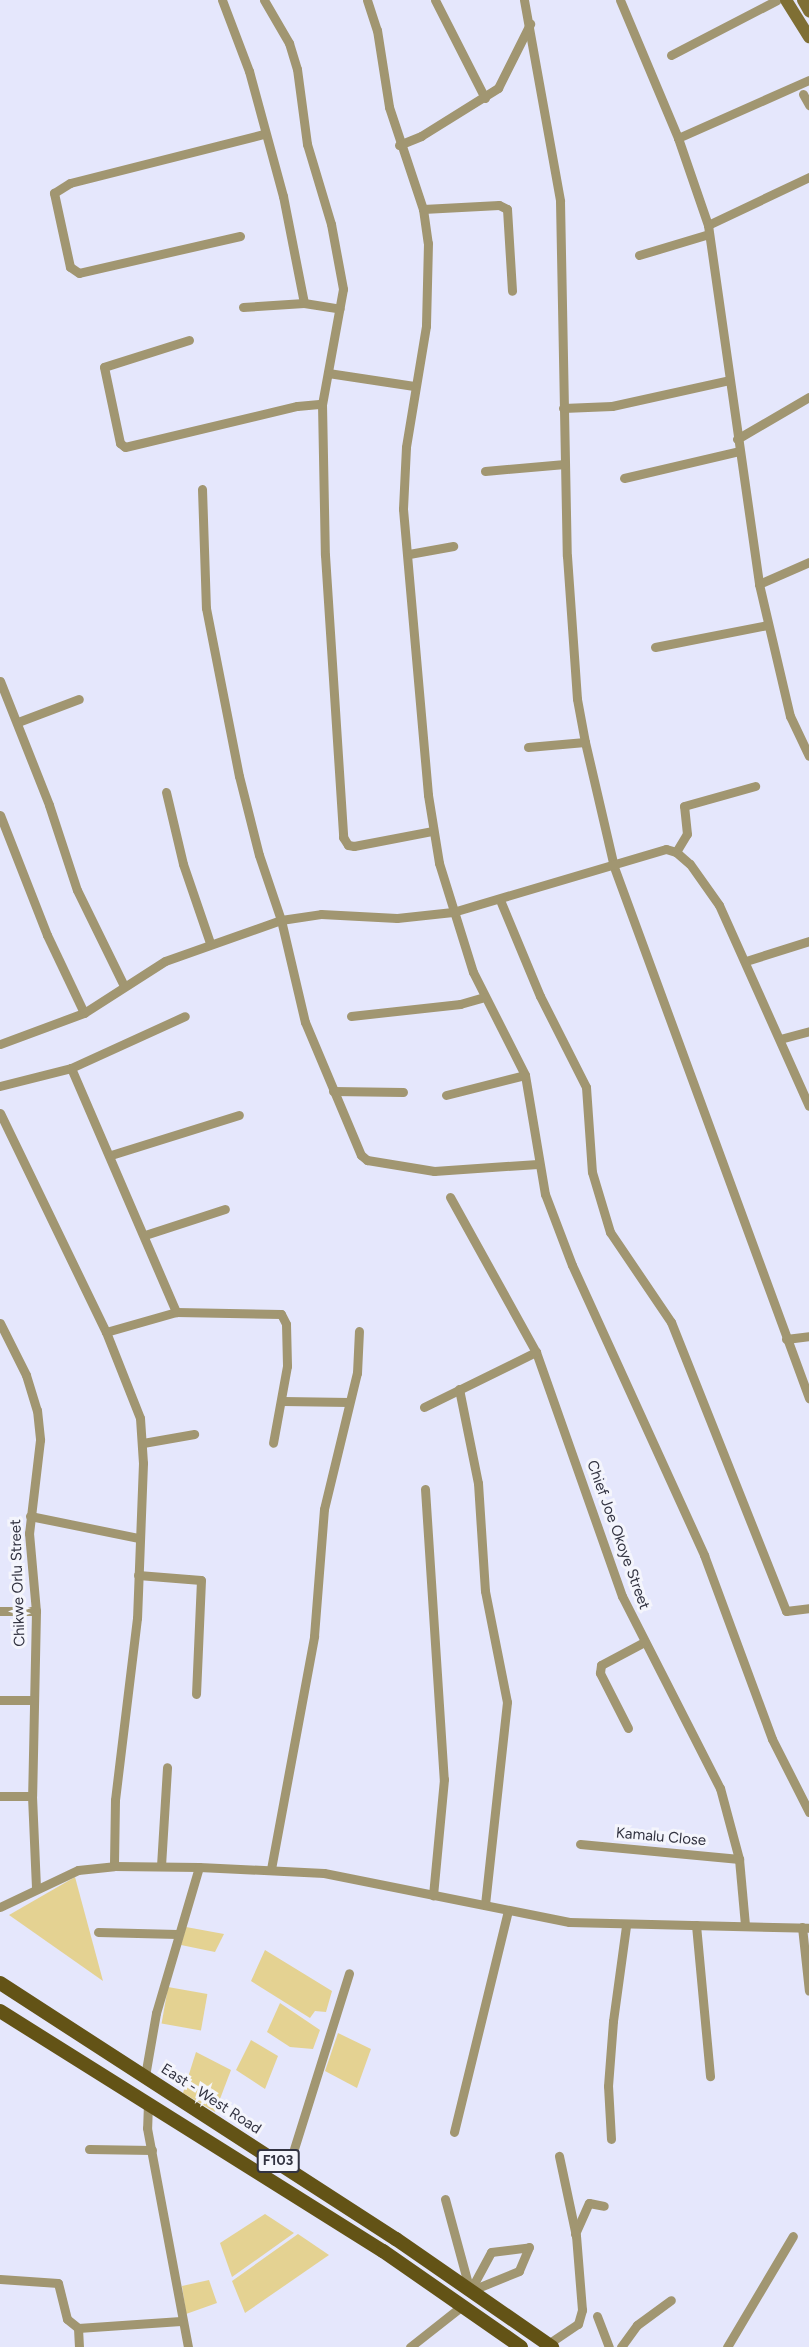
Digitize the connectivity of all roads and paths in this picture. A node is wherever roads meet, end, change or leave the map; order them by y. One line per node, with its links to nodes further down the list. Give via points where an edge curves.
1 (222, 0): 18 (street, via 239,38)
2 (264, 0): 29 (street, via 289,43 297,69 307,144 339,262 343,289)
3 (367, 0): 20 (street, via 377,30)
4 (435, 0): 16 (street)
5 (524, 0): 11 (street)
6 (620, 0): 19 (street)
7 (777, 0): 13 (street)
8 (786, 0): 12 (main road)
9 (802, 0): 10 (main road)
10 (809, 11)
11 (530, 24): 16 (street, via 504,79); 36 (street, via 560,201)
12 (809, 37)
13 (671, 55)
14 (809, 80): 19 (street)
15 (803, 94): 17 (street)
16 (485, 98): 20 (street)
17 (809, 105)
18 (264, 134): 24 (street, via 70,183 54,193 70,267 79,273); 27 (street, via 283,196)
19 (678, 138): 23 (street)
20 (399, 145): 22 (street)
21 (809, 177): 23 (street)
22 (423, 209): 26 (street, via 499,205 507,209); 33 (street, via 428,243 428,301)
23 (709, 229): 25 (street); 32 (street)
24 (240, 236)
25 (639, 255)
26 (512, 291)
27 (304, 303): 28 (street); 29 (street)
28 (243, 307)
29 (340, 309): 31 (street)
30 (189, 340): 35 (street, via 104,367 120,443 125,447 297,406)
31 (328, 373): 33 (street); 35 (street)
32 (729, 380): 36 (street, via 612,406); 37 (street)
33 (414, 386): 44 (street, via 403,509)
34 (809, 397): 37 (street)
35 (322, 404): 58 (street, via 325,555 343,837 348,845 354,846)
36 (563, 408): 39 (street)
37 (737, 439): 38 (street)
38 (739, 452): 41 (street); 46 (street)
39 (565, 464): 40 (street); 52 (street, via 577,699)
40 (485, 471)
41 (624, 478)
42 (202, 489): 63 (street, via 206,608 242,787)
43 (453, 546): 44 (street)
44 (409, 554): 58 (street)
45 (809, 562): 46 (street)
46 (759, 584): 47 (street)
47 (767, 625): 48 (street); 54 (street, via 790,716)
48 (655, 647)
49 (0, 681): 51 (street)
50 (79, 699): 51 (street)
51 (18, 722): 67 (street, via 66,862)
52 (585, 742): 53 (street); 60 (street)
53 (528, 747)
54 (809, 756)
55 (755, 786): 59 (street, via 684,806 688,827)
56 (166, 792): 65 (street, via 183,864)
57 (0, 814): 69 (street, via 47,935)
58 (432, 831): 62 (street)
59 (676, 852): 60 (street, via 654,849); 66 (street, via 719,905)
60 (614, 867): 61 (street); 94 (street, via 667,1003)
61 (500, 900): 62 (street); 108 (street, via 540,996 586,1086 592,1172 610,1232 671,1322 786,1611)
62 (453, 912): 63 (street, via 397,918 321,915); 68 (street)
63 (281, 920): 65 (street); 78 (street, via 306,1022)
64 (809, 941): 66 (street)
65 (210, 942): 67 (street, via 165,961)
66 (746, 961): 73 (street)
67 (124, 986): 69 (street)
68 (484, 997): 71 (street, via 460,1004); 76 (street, via 506,1032)
69 (84, 1013): 74 (street)
70 (185, 1016): 75 (street)
71 (351, 1016)
72 (809, 1031): 73 (street)
73 (780, 1039): 81 (street)
74 (0, 1044)
75 (71, 1068): 77 (street); 84 (street)
76 (525, 1075): 80 (street); 85 (street)
77 (0, 1086)
78 (333, 1091): 79 (street); 85 (street, via 367,1160 434,1172)
79 (403, 1092)
80 (446, 1095)
81 (809, 1106)
82 (0, 1113): 92 (street)
83 (239, 1115): 84 (street)
84 (111, 1155): 88 (street)
85 (538, 1164): 119 (street, via 572,1265 705,1555 772,1739)
86 (450, 1197): 95 (street, Chief Joe Okoye Street)
87 (225, 1209): 88 (street)
88 (146, 1234): 89 (street)
89 (176, 1312): 92 (street); 98 (street, via 281,1314 286,1324)
90 (0, 1323): 105 (street, Chikwe Orlu Street, via 26,1375 37,1410 39,1460)
91 (359, 1331): 99 (street, via 357,1373)
92 (106, 1332): 102 (street, via 131,1390)
93 (809, 1336): 94 (street)
94 (786, 1340): 97 (street)
95 (537, 1352): 96 (street); 111 (street, Chief Joe Okoye Street, via 622,1596)
96 (459, 1389): 100 (street); 128 (street, via 478,1483 485,1591 507,1702)
97 (809, 1398)
98 (283, 1401): 99 (street); 103 (street)
99 (349, 1402): 125 (street, via 324,1509 314,1636)
100 (424, 1407)
101 (194, 1434): 102 (street)
102 (143, 1443): 106 (street)
103 (273, 1443)
104 (425, 1489): 127 (street, via 443,1768)
105 (30, 1516): 106 (street); 110 (street, Chikwe Orlu Street)
106 (138, 1538): 107 (street)
107 (138, 1575): 112 (street, via 201,1581); 122 (street, via 137,1618 115,1800)
108 (809, 1608)
109 (0, 1611): 110 (street)
110 (36, 1611): 114 (street, Chikwe Orlu Street)
111 (644, 1642): 115 (street, via 601,1665 600,1673); 121 (street, Chief Joe Okoye Street, via 720,1788)
112 (196, 1694)
113 (0, 1700): 114 (street)
114 (34, 1700): 118 (street, Chikwe Orlu Street)
115 (628, 1728)
116 (167, 1767): 123 (street)
117 (0, 1796): 118 (street)
118 (32, 1796): 126 (street, Chikwe Orlu Street)
119 (809, 1812)
120 (580, 1845): 121 (street, Kamalu Close)
121 (739, 1859): 132 (street, Chief Joe Okoye Street)
122 (114, 1866): 123 (street); 126 (street, via 78,1870)
123 (161, 1866): 124 (street)
124 (199, 1867): 125 (street); 136 (street)
125 (271, 1869): 127 (street, via 324,1873)
126 (36, 1887): 129 (street)
127 (433, 1895): 128 (street)
128 (485, 1905): 130 (street)
129 (0, 1907)
130 (508, 1910): 133 (street, via 569,1922); 144 (street)
131 (696, 1925): 132 (street); 133 (street); 142 (street)
132 (745, 1925): 134 (street)
133 (626, 1926): 145 (street, via 610,2054)
134 (805, 1928): 139 (street)
135 (98, 1932): 136 (street)
136 (177, 1934): 141 (street, via 156,2013)
137 (349, 1973): 149 (street)
138 (0, 1983): 141 (main road, East - West Road / F103)
139 (809, 1992)
140 (0, 2011): 143 (main road, F103)
141 (145, 2076): 149 (main road, East - West Road / F103)
142 (710, 2076)
143 (148, 2103): 147 (street); 157 (main road, F103, via 383,2251)
144 (454, 2132)
145 (611, 2139)
146 (89, 2149): 147 (street)
147 (152, 2150): 159 (street)
148 (559, 2156): 152 (street)
149 (288, 2168): 155 (main road, East - West Road / F103)
150 (445, 2199): 155 (street)
151 (604, 2206): 152 (street, via 589,2204)
152 (575, 2234): 161 (street, via 581,2319)
153 (794, 2236): 168 (street)
154 (0, 2279): 160 (street, via 60,2284 67,2319)
155 (470, 2291): 155 (street, via 519,2271 529,2247 491,2252); 161 (main road, East - West Road / F103)
156 (671, 2300): 167 (street, via 637,2325)
157 (462, 2306): 164 (street); 165 (main road, F103)
158 (597, 2316): 166 (street)
159 (181, 2322): 160 (street); 163 (street)
160 (78, 2328): 162 (street)
161 (550, 2346)
162 (79, 2347)
163 (188, 2347)
164 (410, 2347)
165 (521, 2347)
166 (609, 2347)
167 (621, 2347)
168 (727, 2347)

